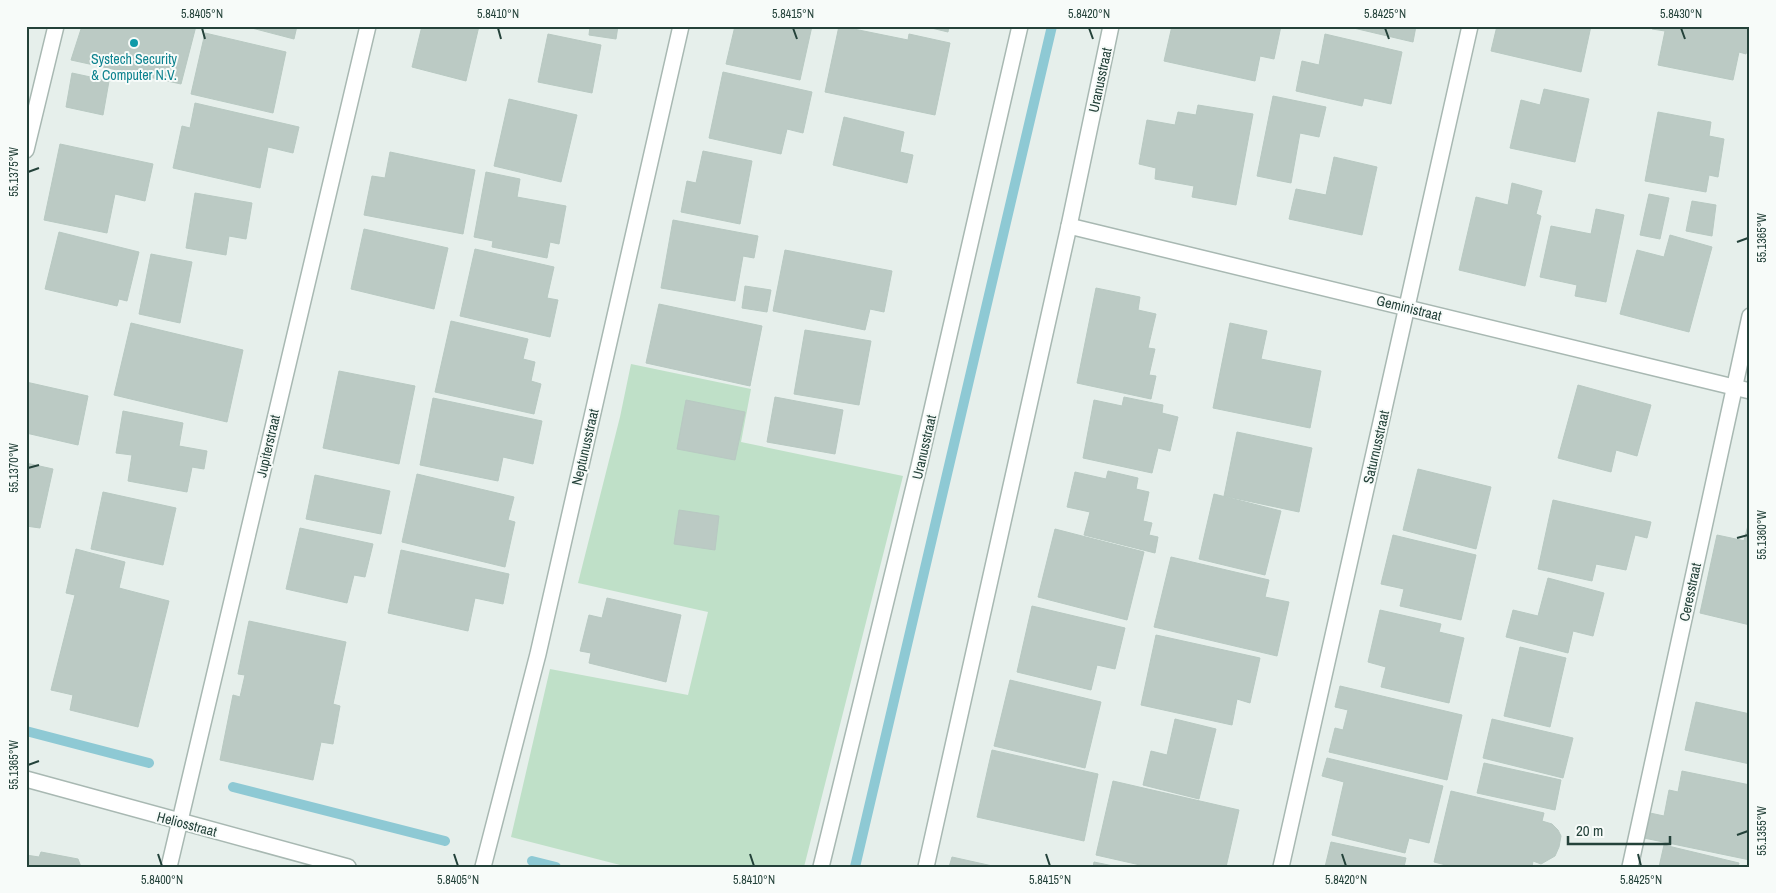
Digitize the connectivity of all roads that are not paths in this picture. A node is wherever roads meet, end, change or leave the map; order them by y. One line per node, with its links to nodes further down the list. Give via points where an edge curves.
1 (56, 26): 7 (street)
2 (368, 26): 14 (street, Jupiterstraat)
3 (681, 26): 17 (street, Neptunusstraat, via 538,654)
4 (1020, 26): 18 (street, Uranusstraat, via 919,466)
5 (1111, 26): 8 (street, Uranusstraat)
6 (1470, 26): 9 (street, Saturnusstraat)
7 (26, 150)
8 (1069, 226): 9 (street, Geministraat); 19 (street, Uranusstraat)
9 (1408, 308): 11 (street, Geministraat); 20 (street, Saturnusstraat)
10 (1750, 316): 11 (street, Ceresstraat)
11 (1734, 387): 12 (street, Geministraat); 21 (street, Ceresstraat)
12 (1750, 391)
13 (26, 779): 14 (street, Heliosstraat)
14 (179, 822): 15 (street, Jupiterstraat); 16 (street, Heliosstraat)
15 (169, 867)
16 (348, 867)
17 (482, 867)
18 (821, 867)
19 (926, 867)
20 (1281, 867)
21 (1630, 867)

